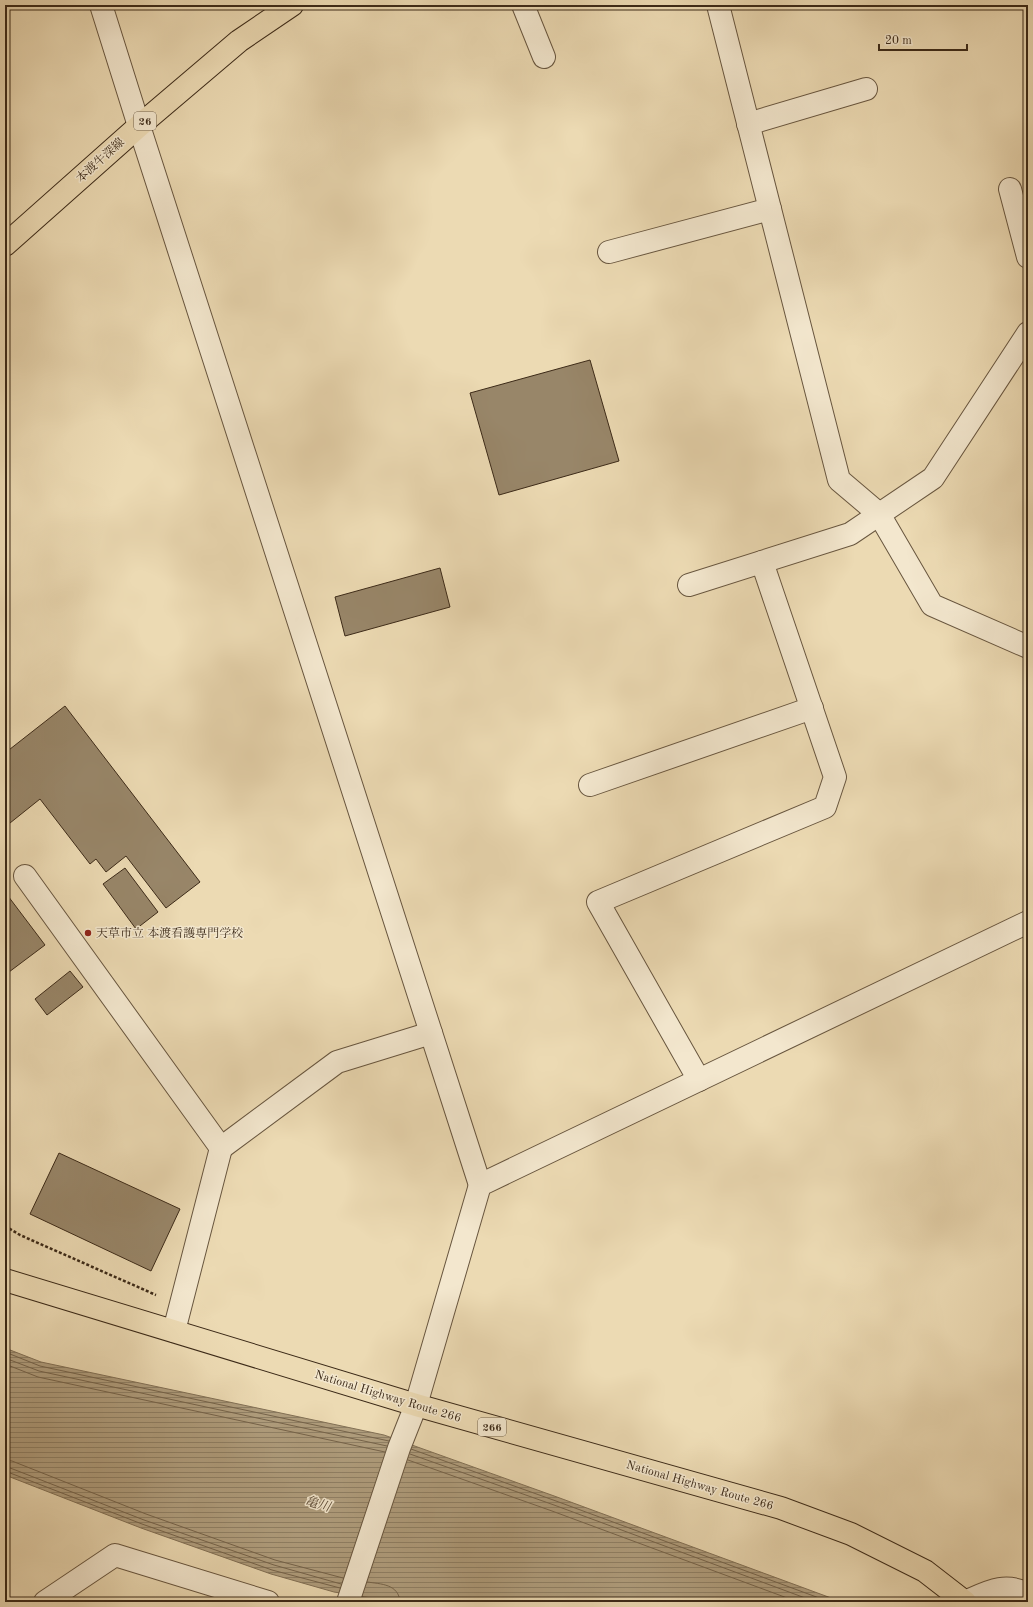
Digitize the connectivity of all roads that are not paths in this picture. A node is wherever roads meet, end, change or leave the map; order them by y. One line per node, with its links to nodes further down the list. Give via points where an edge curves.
1 (101, 5): 8 (street)
2 (292, 5): 8 (main road, 本渡牛深線 / 26, via 240,40)
3 (523, 5): 5 (street)
4 (718, 5): 7 (street)
5 (544, 57)
6 (866, 89): 7 (street)
7 (748, 124): 10 (street)
8 (139, 126): 11 (main road, 本渡牛深線 / 26); 23 (street)
9 (1010, 189): 13 (street)
10 (770, 209): 12 (street); 15 (street, via 839,480)
11 (5, 245)
12 (609, 252)
13 (1028, 257)
14 (1028, 333): 15 (street, via 933,478)
15 (879, 514): 16 (street, via 850,534); 18 (street, via 932,605)
16 (762, 562): 17 (street); 19 (street)
17 (689, 585)
18 (1028, 648)
19 (812, 708): 20 (street); 24 (street, via 835,777 825,807 598,902)
20 (590, 785)
21 (25, 876): 25 (street)
22 (1028, 922): 24 (street)
23 (431, 1033): 25 (street, via 337,1062); 26 (street)
24 (698, 1080): 26 (street)
25 (220, 1148): 28 (street)
26 (480, 1185): 29 (street)
27 (5, 1280): 28 (main road, National Highway Route 266 / 266)
28 (174, 1332): 29 (main road, National Highway Route 266 / 266)
29 (416, 1405): 33 (street, via 399,1448); 34 (main road, National Highway Route 266 / 266, via 781,1508 851,1534 924,1571)
30 (1028, 1594): 34 (street, via 1008,1587)
31 (45, 1602): 32 (street, via 115,1555)
32 (268, 1602)
33 (348, 1602)
34 (965, 1602)

